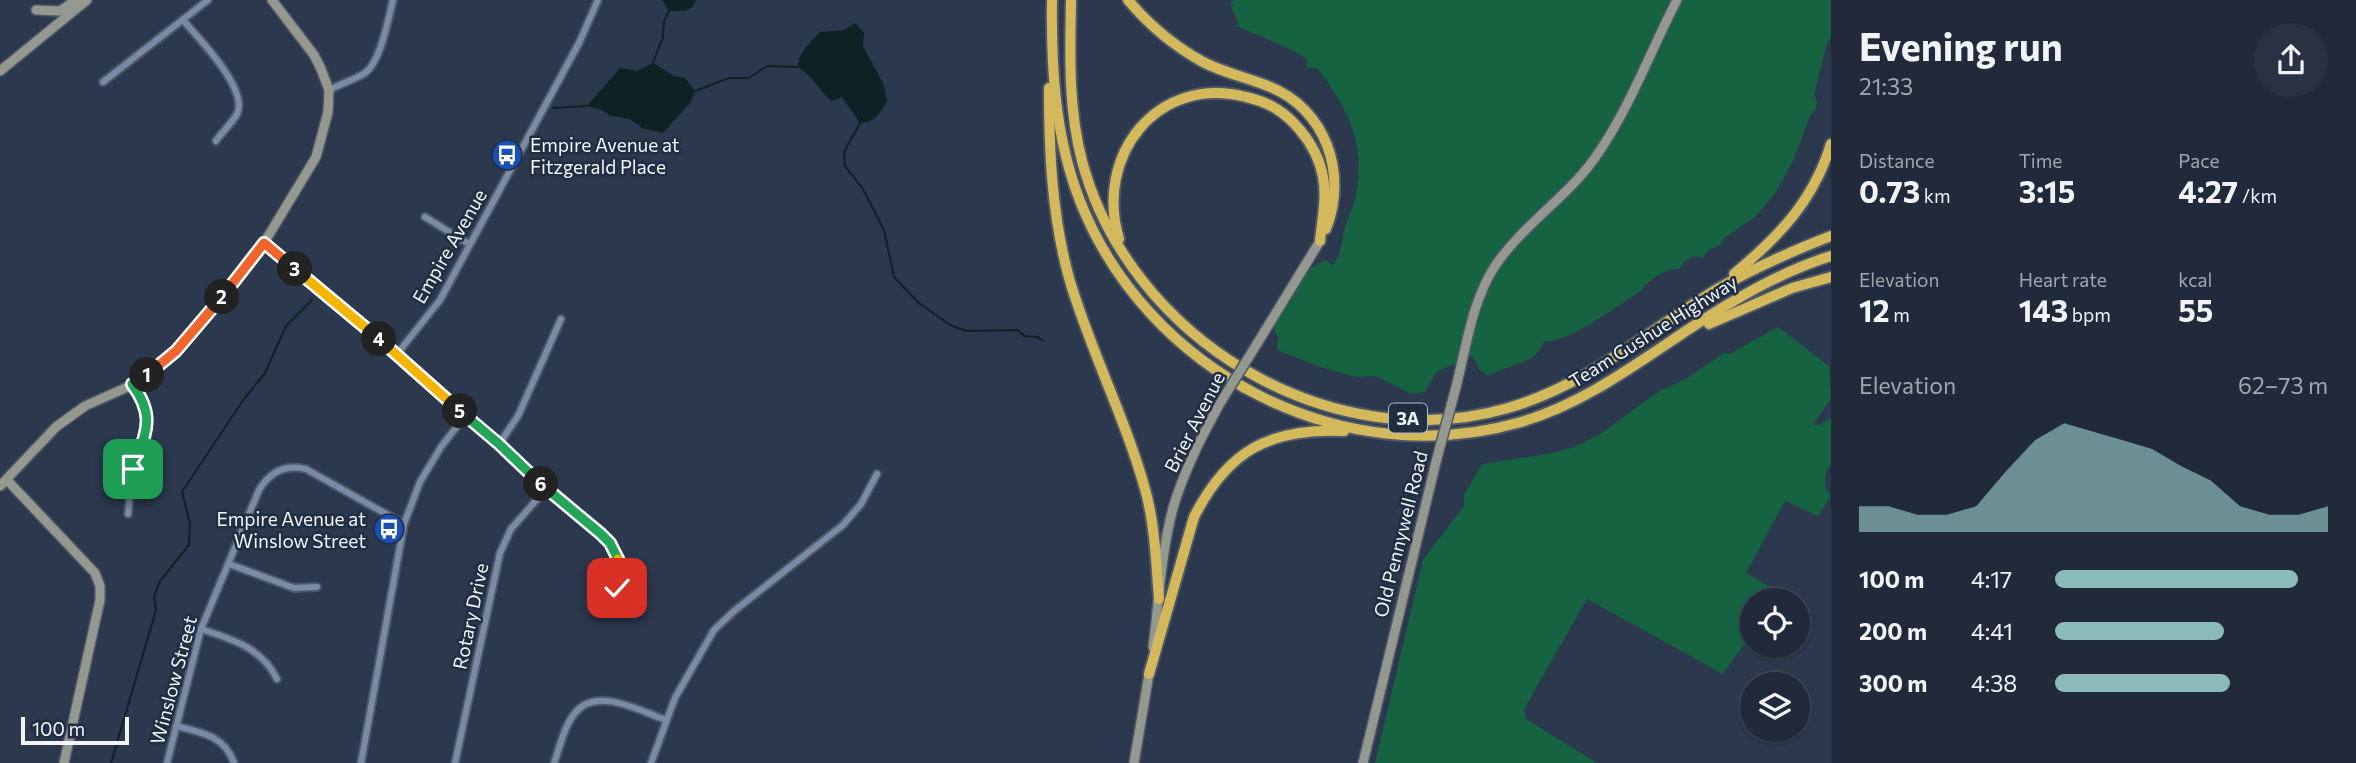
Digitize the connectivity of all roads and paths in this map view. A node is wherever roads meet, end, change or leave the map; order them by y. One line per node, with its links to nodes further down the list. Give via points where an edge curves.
1 (76, 0): 11 (street, via 60,11)
2 (87, 0): 14 (street)
3 (208, 0): 12 (street)
4 (272, 0): 16 (street, via 314,55)
5 (393, 0): 16 (street, via 370,68)
6 (598, 0): 23 (street, Empire Avenue)
7 (1052, 0): 13 (highway, Team Gushue Highway / 3A)
8 (1071, 0): 24 (highway, Team Gushue Highway / 3A, via 1070,68 1076,132 1091,190)
9 (1128, 0): 21 (highway, via 1185,51 1220,70 1287,95 1311,118 1331,154 1336,185)
10 (1676, 0): 57 (street, Old Pennywell Road, bridge, via 1599,153 1494,267 1480,297)
11 (36, 10)
12 (183, 20): 15 (street); 17 (street, via 231,80 239,97 237,113)
13 (1051, 37): 33 (highway, Team Gushue Highway / 3A, via 1071,177 1091,228 1134,297 1174,339 1226,378 1296,412); 42 (highway, via 1049,125 1056,218 1084,325 1146,491)
14 (0, 71)
15 (103, 82)
16 (329, 90): 22 (street, via 316,158)
17 (216, 141)
18 (1831, 144): 27 (highway, via 1816,183 1790,222)
19 (425, 218): 23 (street)
20 (1831, 236): 27 (highway, Team Gushue Highway / 3A, via 1755,268)
21 (1320, 241): 24 (highway, via 1323,177 1304,135 1268,103 1218,92 1164,107 1139,129 1121,157 1114,187 1114,218); 42 (street, Brier Avenue, bridge, via 1219,405 1185,473 1166,542)
22 (264, 243): 30 (street); 31 (street, via 192,334 160,366)
23 (470, 244): 30 (street, Empire Avenue, via 440,300)
24 (1126, 257): 27 (highway, Team Gushue Highway / 3A, via 1160,304 1190,333 1233,363 1309,400 1392,418 1477,415 1546,394 1590,373)
25 (1831, 257): 29 (highway, Team Gushue Highway / 3A, via 1762,286)
26 (1831, 277): 29 (highway, via 1755,303)
27 (1713, 292)
28 (561, 319): 34 (street, via 518,415)
29 (1665, 345): 33 (highway, Team Gushue Highway / 3A, via 1601,387 1521,422 1434,436)
30 (397, 354): 32 (street)
31 (132, 384): 36 (street, via 85,406 56,427); 38 (street, via 148,412 133,469)
32 (465, 416): 34 (street); 39 (street, via 424,475)
33 (1377, 432): 45 (highway, via 1299,431 1264,441 1237,458 1220,476 1194,517)
34 (499, 444): 37 (street)
35 (877, 474): 47 (street, via 843,525 714,630)
36 (3, 483): 49 (street, via 95,573 100,586)
37 (546, 489): 43 (street, via 615,551 620,573); 53 (street, Rotary Drive, via 512,529 500,553)
38 (128, 513)
39 (404, 524): 40 (street, Winslow Street, via 310,471 290,467 274,473 262,485); 52 (street)
40 (229, 564): 41 (street, via 289,587); 44 (street, Winslow Street)
41 (317, 587)
42 (1159, 599): 45 (street, Brier Avenue)
43 (607, 609)
44 (201, 629): 46 (street, via 248,647 265,660); 48 (street, Winslow Street)
45 (1149, 674): 56 (street, Brier Avenue)
46 (277, 679)
47 (666, 720): 54 (street, via 614,702 586,703 568,724); 55 (street)
48 (176, 726): 50 (street, Winslow Street); 51 (street, via 215,737)
49 (64, 763)
50 (167, 763)
51 (234, 763)
52 (361, 763)
53 (455, 763)
54 (554, 763)
55 (651, 763)
56 (1135, 763)
57 (1363, 763)

